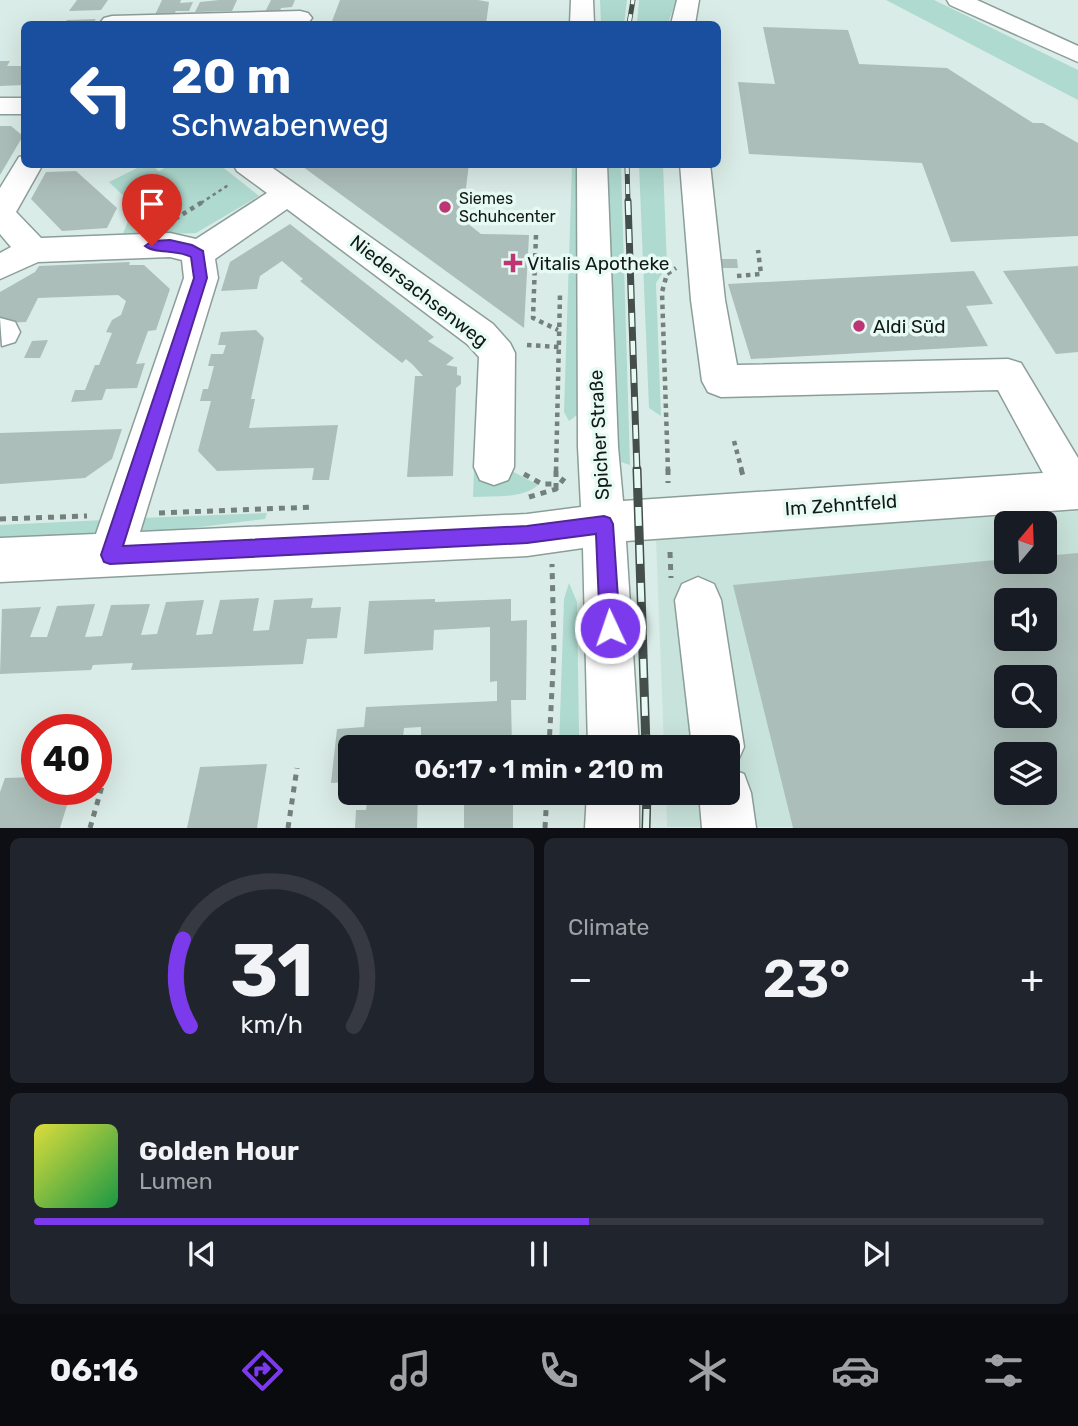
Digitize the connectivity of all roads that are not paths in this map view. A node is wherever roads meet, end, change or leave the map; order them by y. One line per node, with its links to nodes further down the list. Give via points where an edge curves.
1 (125, 0): 8 (main road)
2 (582, 0): 10 (main road)
3 (594, 0): 11 (main road)
4 (688, 0): 12 (main road)
5 (958, 0): 14 (main road)
6 (998, 0): 13 (main road)
7 (301, 14): 9 (main road)
8 (114, 21)
9 (169, 21)
10 (582, 21)
11 (595, 21)
12 (684, 21)
13 (1078, 35)
14 (1078, 55)
15 (0, 106): 16 (main road)
16 (21, 106)
17 (27, 168): 22 (main road, via 0,214)
18 (253, 168): 21 (main road, Niedersachsenweg)
19 (592, 168): 27 (main road, Spicher Straße)
20 (695, 168): 26 (main road, via 722,381 1009,374)
21 (289, 193): 23 (main road); 25 (main road, Niedersachsenweg, via 480,334 497,353)
22 (33, 250): 23 (main road, via 170,245); 24 (main road)
23 (198, 254): 28 (main road, via 201,278)
24 (0, 268)
25 (494, 467)
26 (1076, 490): 27 (main road, Im Zehntfeld)
27 (604, 524): 28 (main road, Im Zehntfeld, via 555,510 527,535); 31 (main road, Spicher Straße)
28 (110, 555): 29 (main road, Im Zehntfeld)
29 (0, 561)
30 (698, 600): 32 (main road)
31 (613, 735)
32 (716, 735)
33 (613, 805): 35 (main road)
34 (726, 805): 36 (main road)
35 (612, 828)
36 (729, 828)

